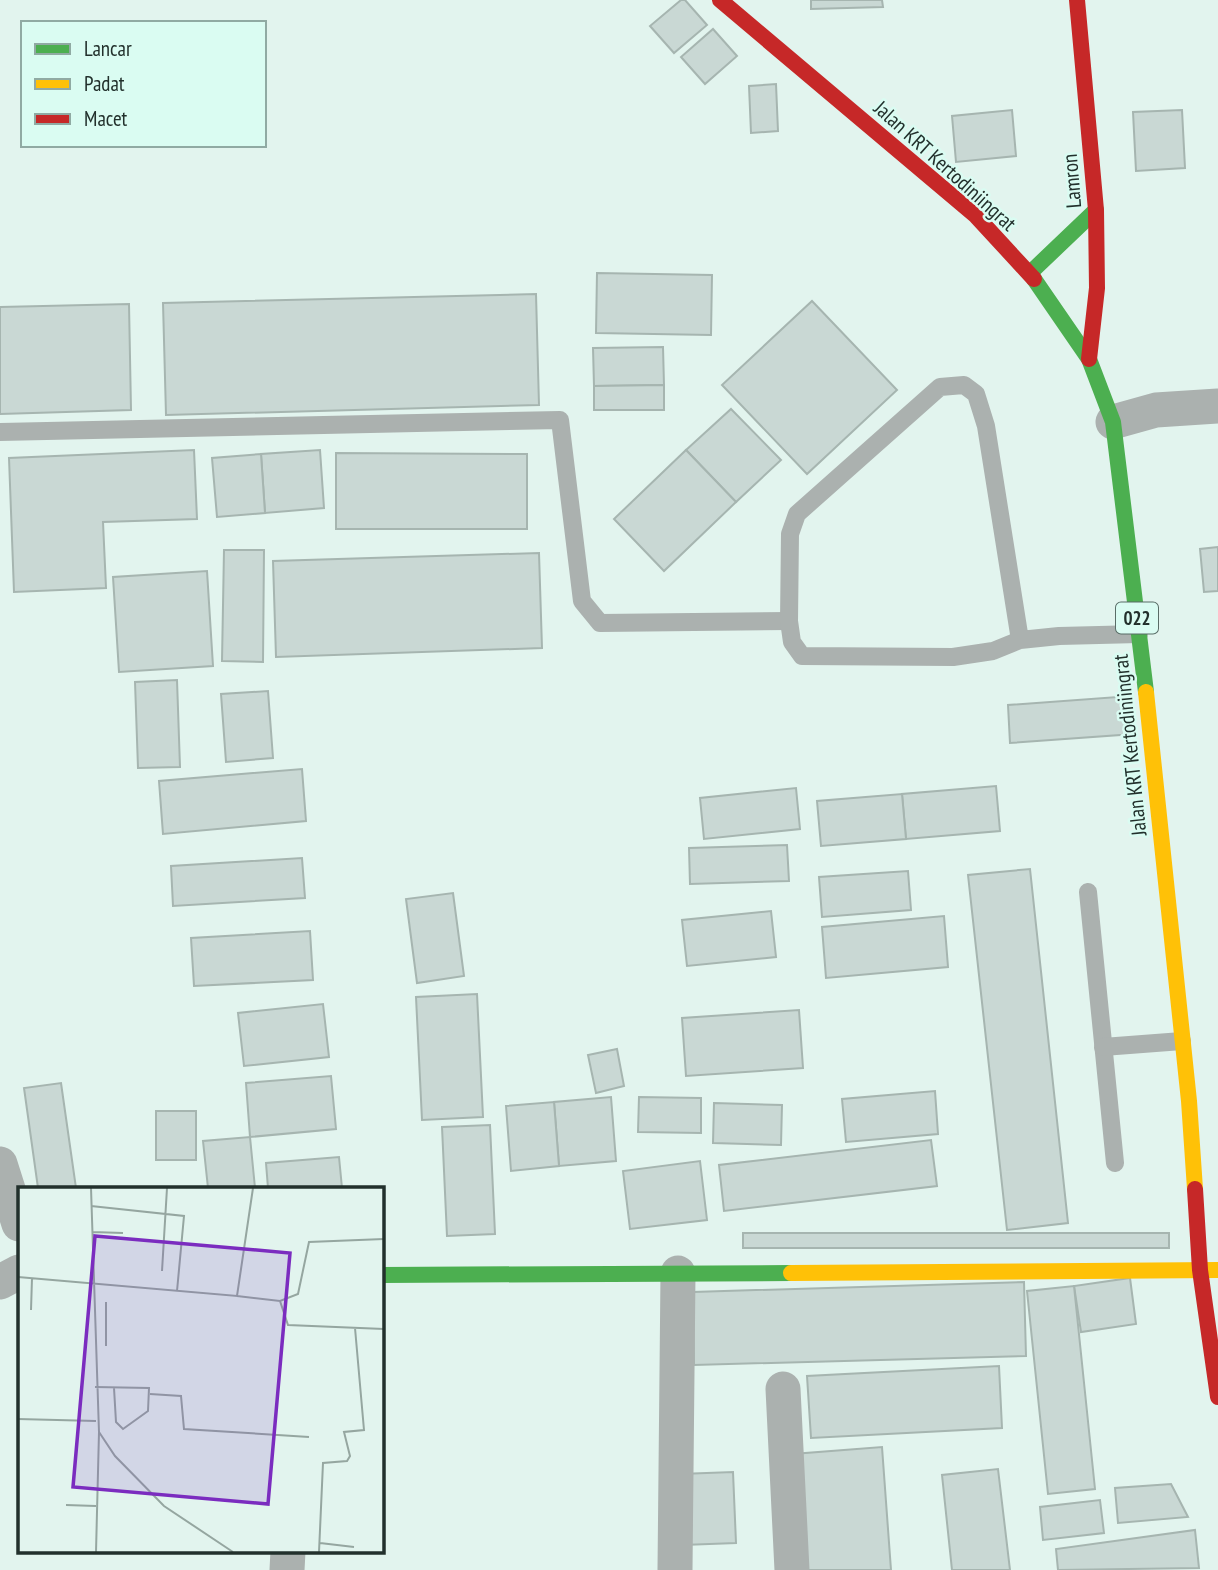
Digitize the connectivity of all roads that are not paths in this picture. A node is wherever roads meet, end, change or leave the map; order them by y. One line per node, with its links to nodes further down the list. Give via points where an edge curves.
1 (720, 0): 4 (main road, Jalan KRT Kertodiniingrat / 022, via 976,215)
2 (1077, 0): 3 (main road, Lamron)
3 (1096, 210): 4 (main road); 5 (main road, Lamron, via 1097,288)
4 (1030, 273): 5 (main road, Jalan KRT Kertodiniingrat / 022)
5 (1089, 359): 7 (main road, Jalan KRT Kertodiniingrat / 022)
6 (1218, 406): 7 (street, via 1156,410)
7 (1113, 422): 10 (main road, Jalan KRT Kertodiniingrat / 022)
8 (0, 432): 9 (lane, via 560,421 582,601 600,623)
9 (789, 621): 11 (lane, via 792,642 802,656 953,657 993,651); 11 (lane, via 790,534 797,514 940,387 964,385 976,394 986,426)
10 (1139, 634): 11 (lane); 13 (main road, Jalan KRT Kertodiniingrat / 022)
11 (1020, 640)
12 (1088, 892): 14 (lane)
13 (1182, 1041): 14 (lane); 18 (main road, Jalan KRT Kertodiniingrat / 022)
14 (1104, 1047): 15 (lane)
15 (1115, 1163)
16 (0, 1164): 17 (street)
17 (18, 1221)
18 (1200, 1270): 19 (main road); 21 (main road); 25 (main road, Jalan KRT Kertodiniingrat / 022)
19 (1218, 1270)
20 (18, 1273): 23 (street)
21 (678, 1273): 22 (main road); 28 (street)
22 (383, 1275)
23 (0, 1282)
24 (783, 1389): 29 (street)
25 (1218, 1396)
26 (288, 1552): 27 (street)
27 (287, 1570)
28 (676, 1570)
29 (792, 1570)

